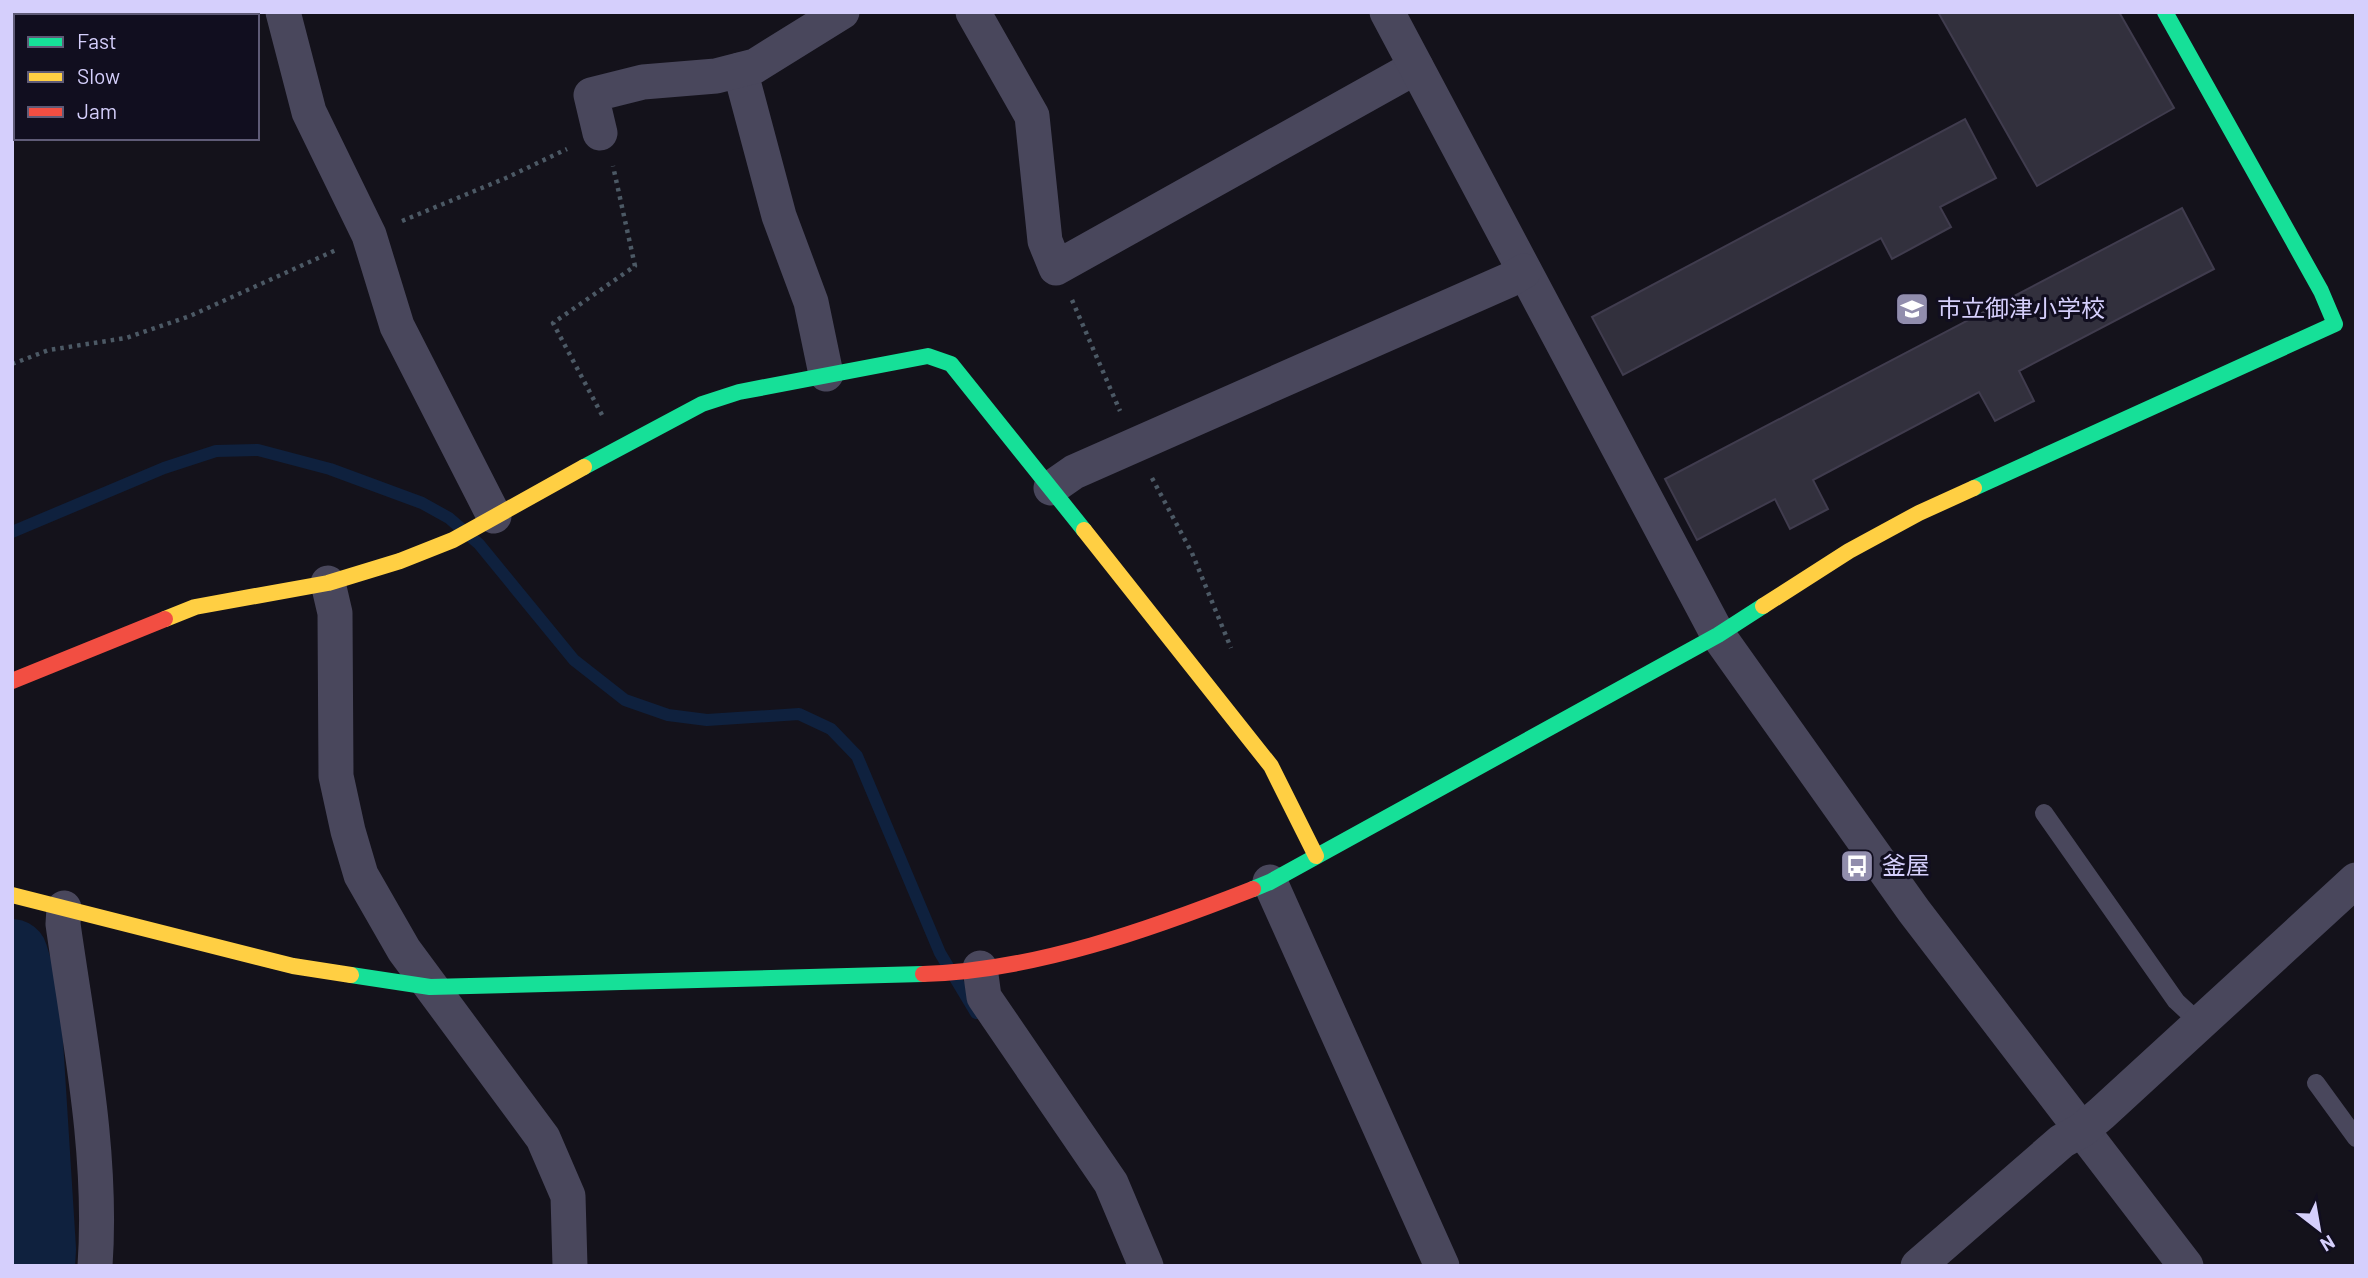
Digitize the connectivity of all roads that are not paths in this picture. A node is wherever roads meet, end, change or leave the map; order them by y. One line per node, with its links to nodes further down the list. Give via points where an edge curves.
1 (283, 12): 13 (street, via 309,112 369,235 397,327)
2 (973, 12): 6 (street, via 1032,116 1045,241 1056,268)
3 (1387, 12): 6 (street)
4 (2165, 12): 10 (street, via 2321,291)
5 (832, 15): 7 (street, via 755,66)
6 (1416, 66): 9 (street)
7 (740, 70): 8 (street, via 643,82 591,95); 11 (street, via 779,215 811,302)
8 (600, 133)
9 (1524, 271): 12 (street, via 1074,472); 15 (street)
10 (2345, 319): 15 (street, via 1919,513 1849,551)
11 (826, 374): 12 (street, via 928,356 951,364); 13 (street, via 702,404)
12 (1051, 488): 18 (street, via 1271,766)
13 (494, 516): 14 (street, via 453,540)
14 (328, 583): 16 (street, via 195,607); 24 (street, via 335,613 336,776 348,831 361,875)
15 (1718, 635): 18 (street); 27 (street, via 1913,911)
16 (12, 681)
17 (2044, 813): 25 (lane, via 2176,1001)
18 (1316, 856): 20 (street)
19 (2356, 880): 25 (street)
20 (1270, 881): 23 (street, via 1197,912 1077,949); 32 (street)
21 (12, 895): 22 (street)
22 (50, 905): 24 (street, via 293,966); 29 (street, via 63,924 90,1118 98,1218)
23 (980, 968): 24 (street, via 936,974); 31 (street, via 984,998 1111,1183)
24 (430, 987): 30 (street, via 543,1138 568,1196)
25 (2201, 1024): 27 (street)
26 (2316, 1083): 28 (lane)
27 (2082, 1130): 33 (street, via 2062,1141); 34 (street)
28 (2356, 1138)
29 (95, 1266)
30 (570, 1266)
31 (1146, 1266)
32 (1442, 1266)
33 (1918, 1266)
34 (2186, 1266)

